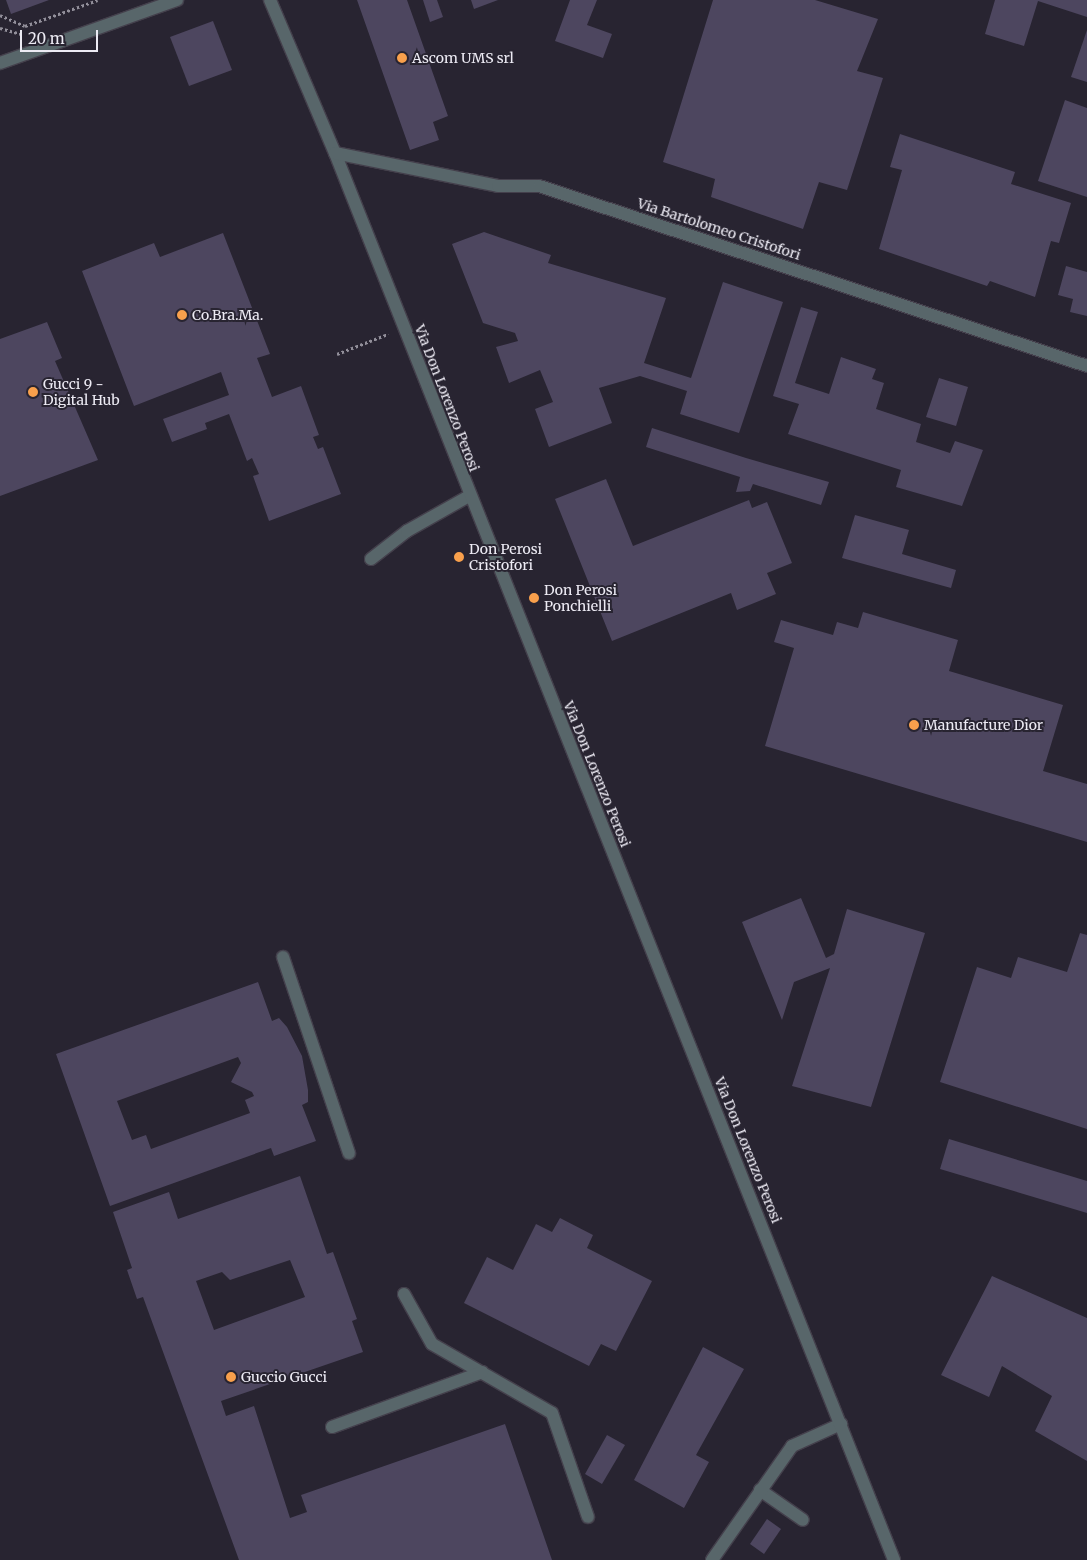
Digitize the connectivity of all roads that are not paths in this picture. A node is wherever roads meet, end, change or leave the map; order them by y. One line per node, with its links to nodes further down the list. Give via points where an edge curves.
1 (177, 0): 3 (street)
2 (270, 0): 4 (street, Via Don Lorenzo Perosi)
3 (0, 63)
4 (335, 153): 5 (street, Via Bartolomeo Cristofori, via 498,186 539,186); 6 (street, Via Don Lorenzo Perosi)
5 (1087, 366)
6 (469, 496): 7 (street, via 407,531); 12 (street, Via Don Lorenzo Perosi)
7 (371, 559)
8 (283, 957): 9 (street)
9 (350, 1153)
10 (404, 1294): 11 (street, via 432,1344)
11 (482, 1372): 13 (street); 15 (street, via 552,1413)
12 (841, 1424): 14 (street, via 797,1441); 18 (street, Via Don Lorenzo Perosi)
13 (332, 1428)
14 (760, 1490): 16 (street); 17 (street)
15 (588, 1517)
16 (803, 1520)
17 (712, 1560)
18 (894, 1560)

